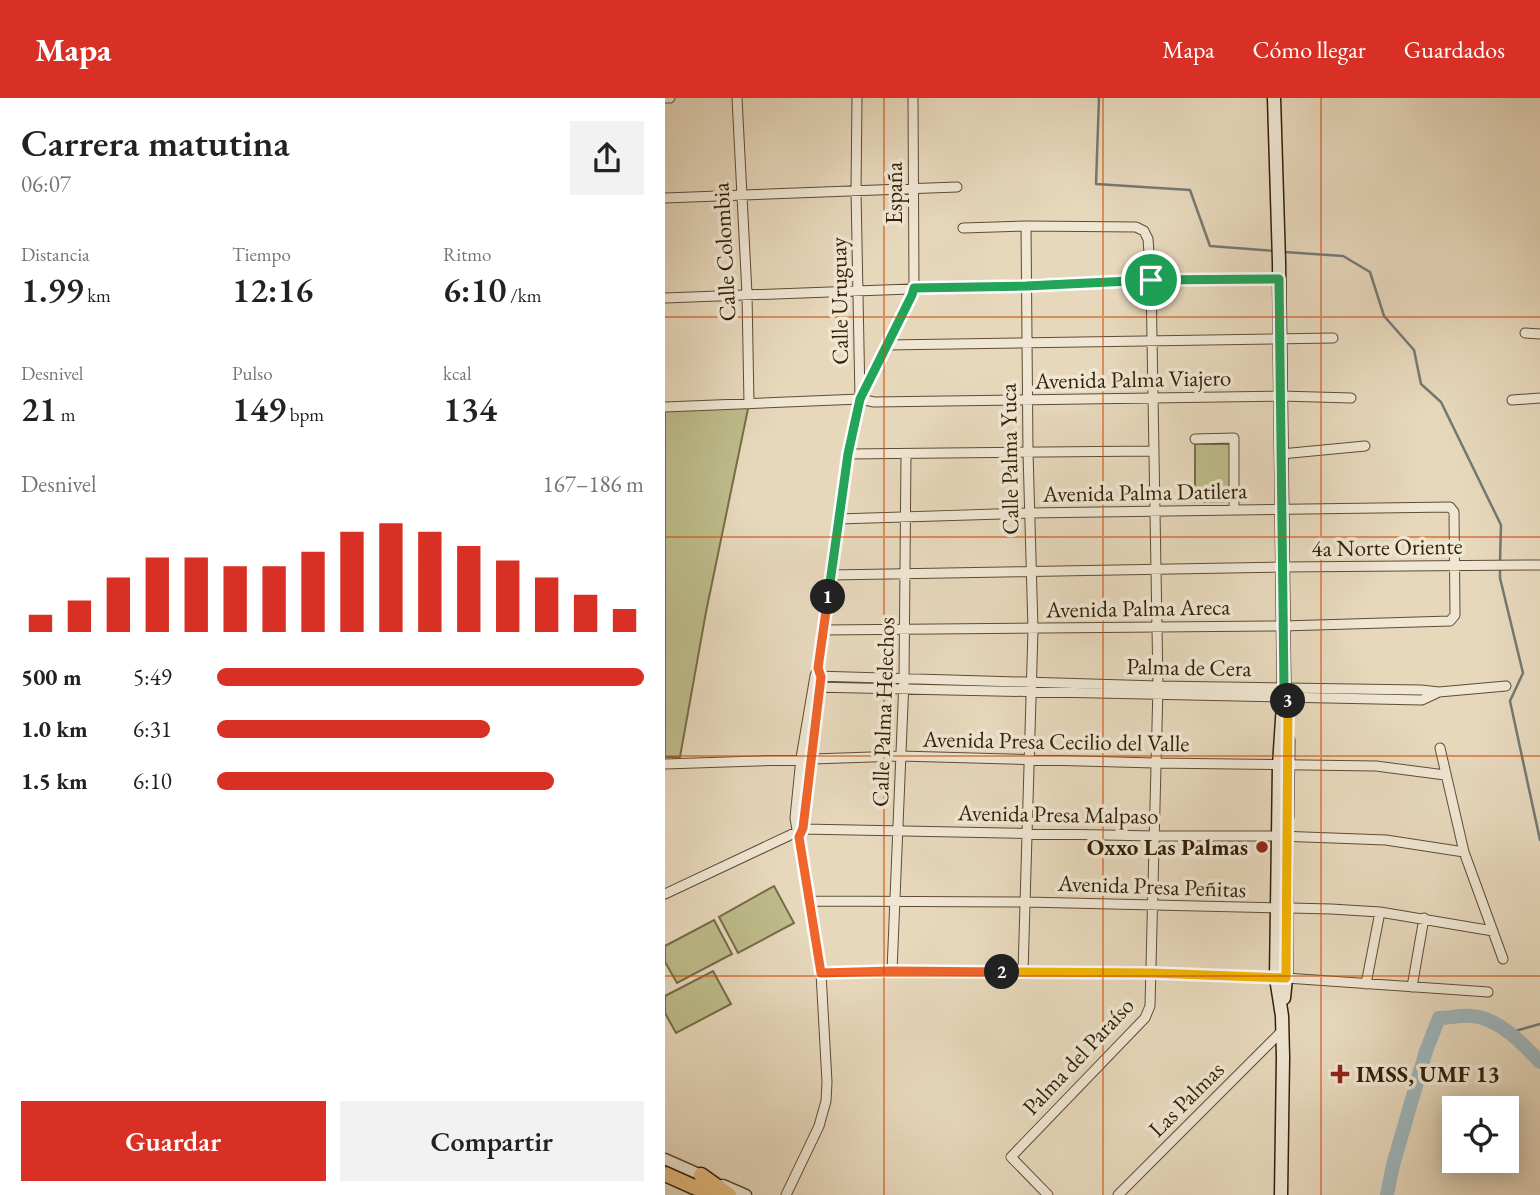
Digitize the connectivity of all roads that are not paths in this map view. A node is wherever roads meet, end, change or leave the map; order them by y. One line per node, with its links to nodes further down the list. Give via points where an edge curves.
1 (737, 98): 8 (street, Calle Colombia)
2 (857, 98): 7 (street, Calle Uruguay)
3 (913, 98): 6 (street, España)
4 (1274, 98): 12 (main road)
5 (957, 187): 6 (street)
6 (914, 189): 7 (street); 15 (street, España)
7 (856, 191): 8 (street); 16 (street, Calle Uruguay)
8 (741, 195): 9 (street); 17 (street, Calle Colombia)
9 (665, 198)
10 (1026, 226): 11 (street); 13 (street, Palma del Paraíso, via 1136,227 1146,234); 14 (street, Calle Palma Yuca)
11 (963, 228)
12 (1279, 279): 13 (street); 22 (main road)
13 (1151, 280): 14 (street); 23 (street, Palma del Paraíso)
14 (1026, 286): 15 (street); 24 (street, Calle Palma Yuca)
15 (914, 288): 16 (street); 25 (street)
16 (858, 290): 17 (street); 30 (street, Calle Uruguay)
17 (747, 294): 18 (street); 33 (street, Calle Colombia)
18 (665, 298)
19 (1525, 333): 20 (street)
20 (1540, 334)
21 (1333, 338): 22 (street)
22 (1280, 340): 23 (street); 26 (main road)
23 (1152, 341): 24 (street); 27 (street, Palma del Paraíso)
24 (1026, 342): 25 (street); 31 (street, Calle Palma Yuca)
25 (887, 345): 30 (street)
26 (1281, 396): 27 (street, Avenida Palma Viajero); 28 (street, Avenida Palma Viajero); 40 (main road)
27 (1152, 398): 31 (street, Avenida Palma Viajero); 37 (street, Palma del Paraíso)
28 (1352, 398)
29 (1540, 398): 32 (street)
30 (860, 399): 31 (street, Avenida Palma Viajero); 33 (street, Avenida Palma Viajero); 39 (street, Calle Uruguay)
31 (1027, 399): 38 (street, Calle Palma Yuca)
32 (1512, 400)
33 (749, 404): 34 (street, Avenida Palma Viajero)
34 (665, 407)
35 (1195, 439): 42 (street, via 1234,438)
36 (1365, 446): 40 (street)
37 (1154, 451): 38 (street); 45 (street, Palma del Paraíso)
38 (1028, 452): 41 (street); 44 (street, Calle Palma Yuca)
39 (848, 454): 41 (street); 47 (street, Calle Uruguay)
40 (1281, 454): 43 (main road)
41 (906, 455): 46 (street, Calle Palma Helechos)
42 (1234, 510): 43 (street, Avenida Palma Datilera); 45 (street, Avenida Palma Datilera)
43 (1282, 510): 48 (street, Avenida Palma Datilera, via 1452,508); 50 (main road)
44 (1030, 513): 45 (street, Avenida Palma Datilera); 46 (street, Avenida Palma Datilera); 52 (street, Calle Palma Yuca)
45 (1155, 513): 51 (street, Palma del Paraíso)
46 (904, 517): 47 (street, Avenida Palma Datilera); 53 (street, Calle Palma Helechos)
47 (838, 519): 54 (street, Calle Uruguay)
48 (1453, 565): 49 (street, 4a Norte Oriente); 50 (street, 4a Norte Oriente); 56 (street, Avenida Palma Areca, via 1450,621)
49 (1540, 565)
50 (1283, 567): 51 (street, 4a Norte Oriente); 56 (main road)
51 (1154, 569): 52 (street, 4a Norte Oriente); 55 (street, Palma del Paraíso)
52 (1030, 572): 53 (street, 4a Norte Oriente); 57 (street, Calle Palma Yuca)
53 (905, 574): 54 (street, 4a Norte Oriente); 59 (street, Calle Palma Helechos)
54 (831, 575): 58 (street, Calle Uruguay)
55 (1157, 626): 56 (street, Avenida Palma Areca); 57 (street, Avenida Palma Areca); 64 (street, Palma del Paraíso)
56 (1283, 626): 65 (main road)
57 (1033, 629): 59 (street, Avenida Palma Areca); 62 (street, Calle Palma Yuca)
58 (823, 630): 59 (street, Avenida Palma Areca); 60 (street, Calle Uruguay)
59 (905, 631): 61 (street, Calle Palma Helechos)
60 (818, 679): 61 (street, Palma de Cera); 68 (street, Calle Uruguay)
61 (904, 684): 62 (street, Palma de Cera); 67 (street, Calle Palma Helechos)
62 (1031, 686): 64 (street, Palma de Cera); 69 (street, Calle Palma Yuca)
63 (1506, 686): 65 (street, Palma de Cera, via 1439,692)
64 (1158, 690): 65 (street, Palma de Cera); 71 (street, Palma del Paraíso)
65 (1285, 694): 72 (main road)
66 (1440, 748): 73 (street)
67 (900, 756): 68 (street, Avenida Presa Cecilio del Valle); 69 (street, Avenida Presa Cecilio del Valle); 74 (street, Calle Palma Helechos)
68 (806, 758): 70 (street, Avenida Presa Cecilio del Valle); 75 (street, Calle Uruguay)
69 (1030, 760): 71 (street, Avenida Presa Cecilio del Valle); 76 (street, Calle Palma Yuca)
70 (665, 764)
71 (1155, 764): 72 (street, Avenida Presa Cecilio del Valle); 77 (street, Palma del Paraíso)
72 (1284, 765): 73 (street, Avenida Presa Cecilio del Valle, via 1376,766); 78 (main road)
73 (1445, 775): 79 (street)
74 (899, 829): 75 (street, Avenida Presa Malpaso); 76 (street, Avenida Presa Malpaso); 81 (street, Calle Palma Helechos)
75 (799, 832): 80 (street, Avenida Presa Malpaso); 82 (street, Calle Uruguay)
76 (1028, 833): 77 (street, Avenida Presa Malpaso); 83 (street, Calle Palma Yuca)
77 (1155, 836): 78 (street, Avenida Presa Malpaso); 84 (street, Palma del Paraíso)
78 (1282, 836): 79 (street, Avenida Presa Malpaso, via 1386,840); 85 (main road)
79 (1464, 852): 88 (street)
80 (665, 894)
81 (895, 900): 82 (street, Avenida Presa Peñitas); 83 (street, Avenida Presa Peñitas); 90 (street, Calle Palma Helechos)
82 (809, 901): 91 (street, Calle Uruguay)
83 (1026, 902): 84 (street, Avenida Presa Peñitas); 92 (street, Calle Palma Yuca)
84 (1153, 905): 85 (street, Avenida Presa Peñitas); 93 (street, Palma del Paraíso)
85 (1282, 909): 86 (street, Avenida Presa Peñitas); 94 (main road)
86 (1380, 912): 87 (street, Avenida Presa Peñitas); 95 (street)
87 (1424, 918): 88 (street, Avenida Presa Peñitas); 96 (street)
88 (1493, 931): 89 (street)
89 (1503, 959)
90 (892, 971): 91 (street); 92 (street)
91 (821, 973): 105 (street, Calle Uruguay, via 826,1101)
92 (1023, 973): 93 (street)
93 (1152, 973): 94 (street); 106 (street, Palma del Paraíso, via 1145,1018 1011,1157)
94 (1281, 978): 95 (street); 98 (main road)
95 (1366, 984): 96 (street)
96 (1412, 987): 97 (street)
97 (1488, 992)
98 (1282, 1031): 107 (street, Las Palmas); 108 (main road)
99 (665, 1159): 101 (street)
100 (665, 1174): 102 (highway)
101 (701, 1175): 103 (highway); 104 (street)
102 (712, 1195)
103 (729, 1195)
104 (746, 1195)
105 (786, 1195)
106 (1048, 1195)
107 (1118, 1195)
108 (1281, 1195)

